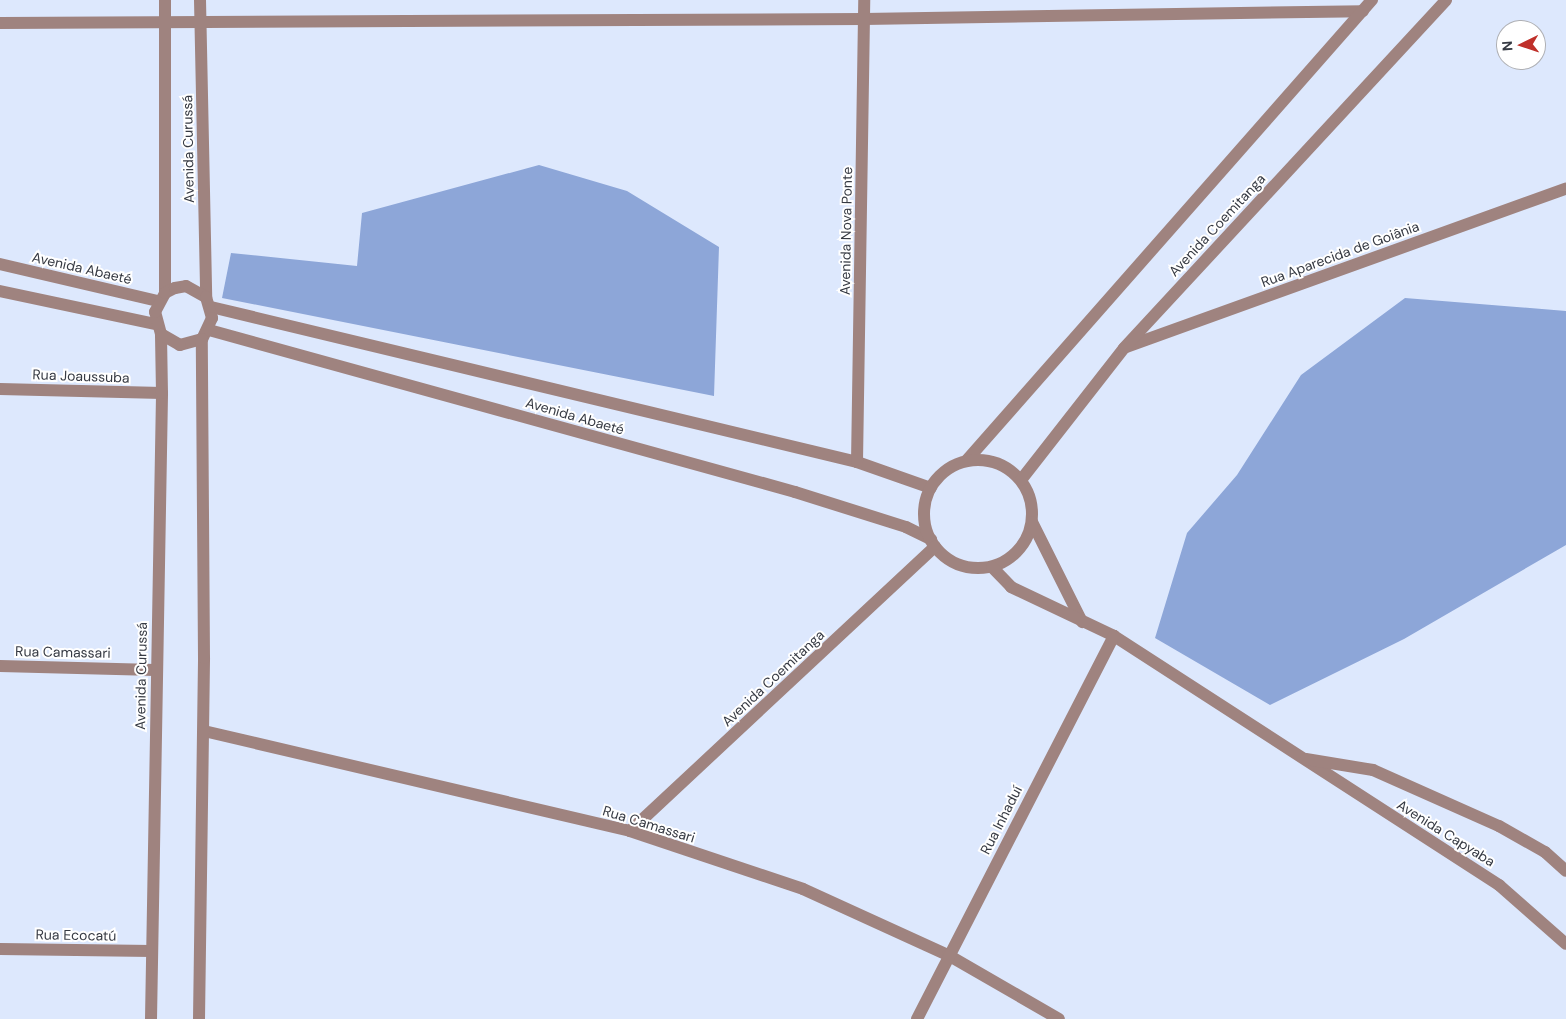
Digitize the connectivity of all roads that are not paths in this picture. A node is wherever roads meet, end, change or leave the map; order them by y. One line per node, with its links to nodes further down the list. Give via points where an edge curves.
1 (165, 0): 8 (street, Avenida Curussá)
2 (200, 0): 9 (street, Avenida Curussá)
3 (864, 0): 7 (street, Avenida Nova Ponte)
4 (1372, 0): 6 (street)
5 (1446, 0): 18 (street, Avenida Coemitanga)
6 (1363, 11): 7 (street); 21 (street)
7 (864, 19): 9 (street); 22 (street, Avenida Nova Ponte)
8 (166, 22): 9 (street); 10 (street); 14 (street, Avenida Curussá)
9 (200, 22): 15 (street, Avenida Curussá)
10 (0, 23)
11 (1566, 189): 18 (street, Rua Aparecida de Goiânia)
12 (0, 264): 14 (street, Avenida Abaeté)
13 (0, 291): 16 (street)
14 (162, 297): 15 (street, via 186,286); 16 (street)
15 (209, 302): 17 (street); 22 (street, Avenida Abaeté)
16 (158, 329): 17 (street, via 180,345); 20 (street, Avenida Curussá)
17 (205, 334): 26 (street, Avenida Abaeté, via 795,492 906,527); 32 (street)
18 (1124, 348): 23 (street, Avenida Coemitanga)
19 (0, 389): 20 (street, Rua Joaussuba)
20 (162, 393): 31 (street, Avenida Curussá)
21 (967, 460): 23 (street, via 987,460 1006,467); 24 (street, via 952,466)
22 (857, 462): 24 (street, Avenida Abaeté)
23 (1021, 480): 25 (street, via 1031,500)
24 (931, 488): 26 (street, via 925,504 925,522)
25 (1032, 522): 27 (street, via 1025,542 1010,558); 28 (street)
26 (933, 543): 27 (street, via 951,560 971,568); 34 (street, Avenida Coemitanga)
27 (992, 567): 28 (street, Avenida Capyaba, via 1011,587)
28 (1082, 622): 29 (street, Avenida Capyaba)
29 (1114, 636): 33 (street, Avenida Capyaba); 39 (street, Rua Inhaduí)
30 (0, 666): 31 (street, Rua Camassari)
31 (155, 670): 38 (street, Avenida Curussá)
32 (204, 731): 34 (street, Rua Camassari); 41 (street)
33 (1301, 758): 35 (street, Avenida Capyaba, via 1373,770 1499,826 1544,852); 36 (street, Avenida Capyaba, via 1499,884)
34 (630, 831): 39 (street, Rua Camassari, via 803,889)
35 (1566, 871)
36 (1566, 944)
37 (0, 949): 38 (street, Rua Ecocatú)
38 (152, 951): 40 (street, Avenida Curussá)
39 (948, 955): 42 (street, Rua Inhaduí); 43 (street, Rua Camassari)
40 (151, 1019)
41 (199, 1019)
42 (917, 1019)
43 (1059, 1019)

